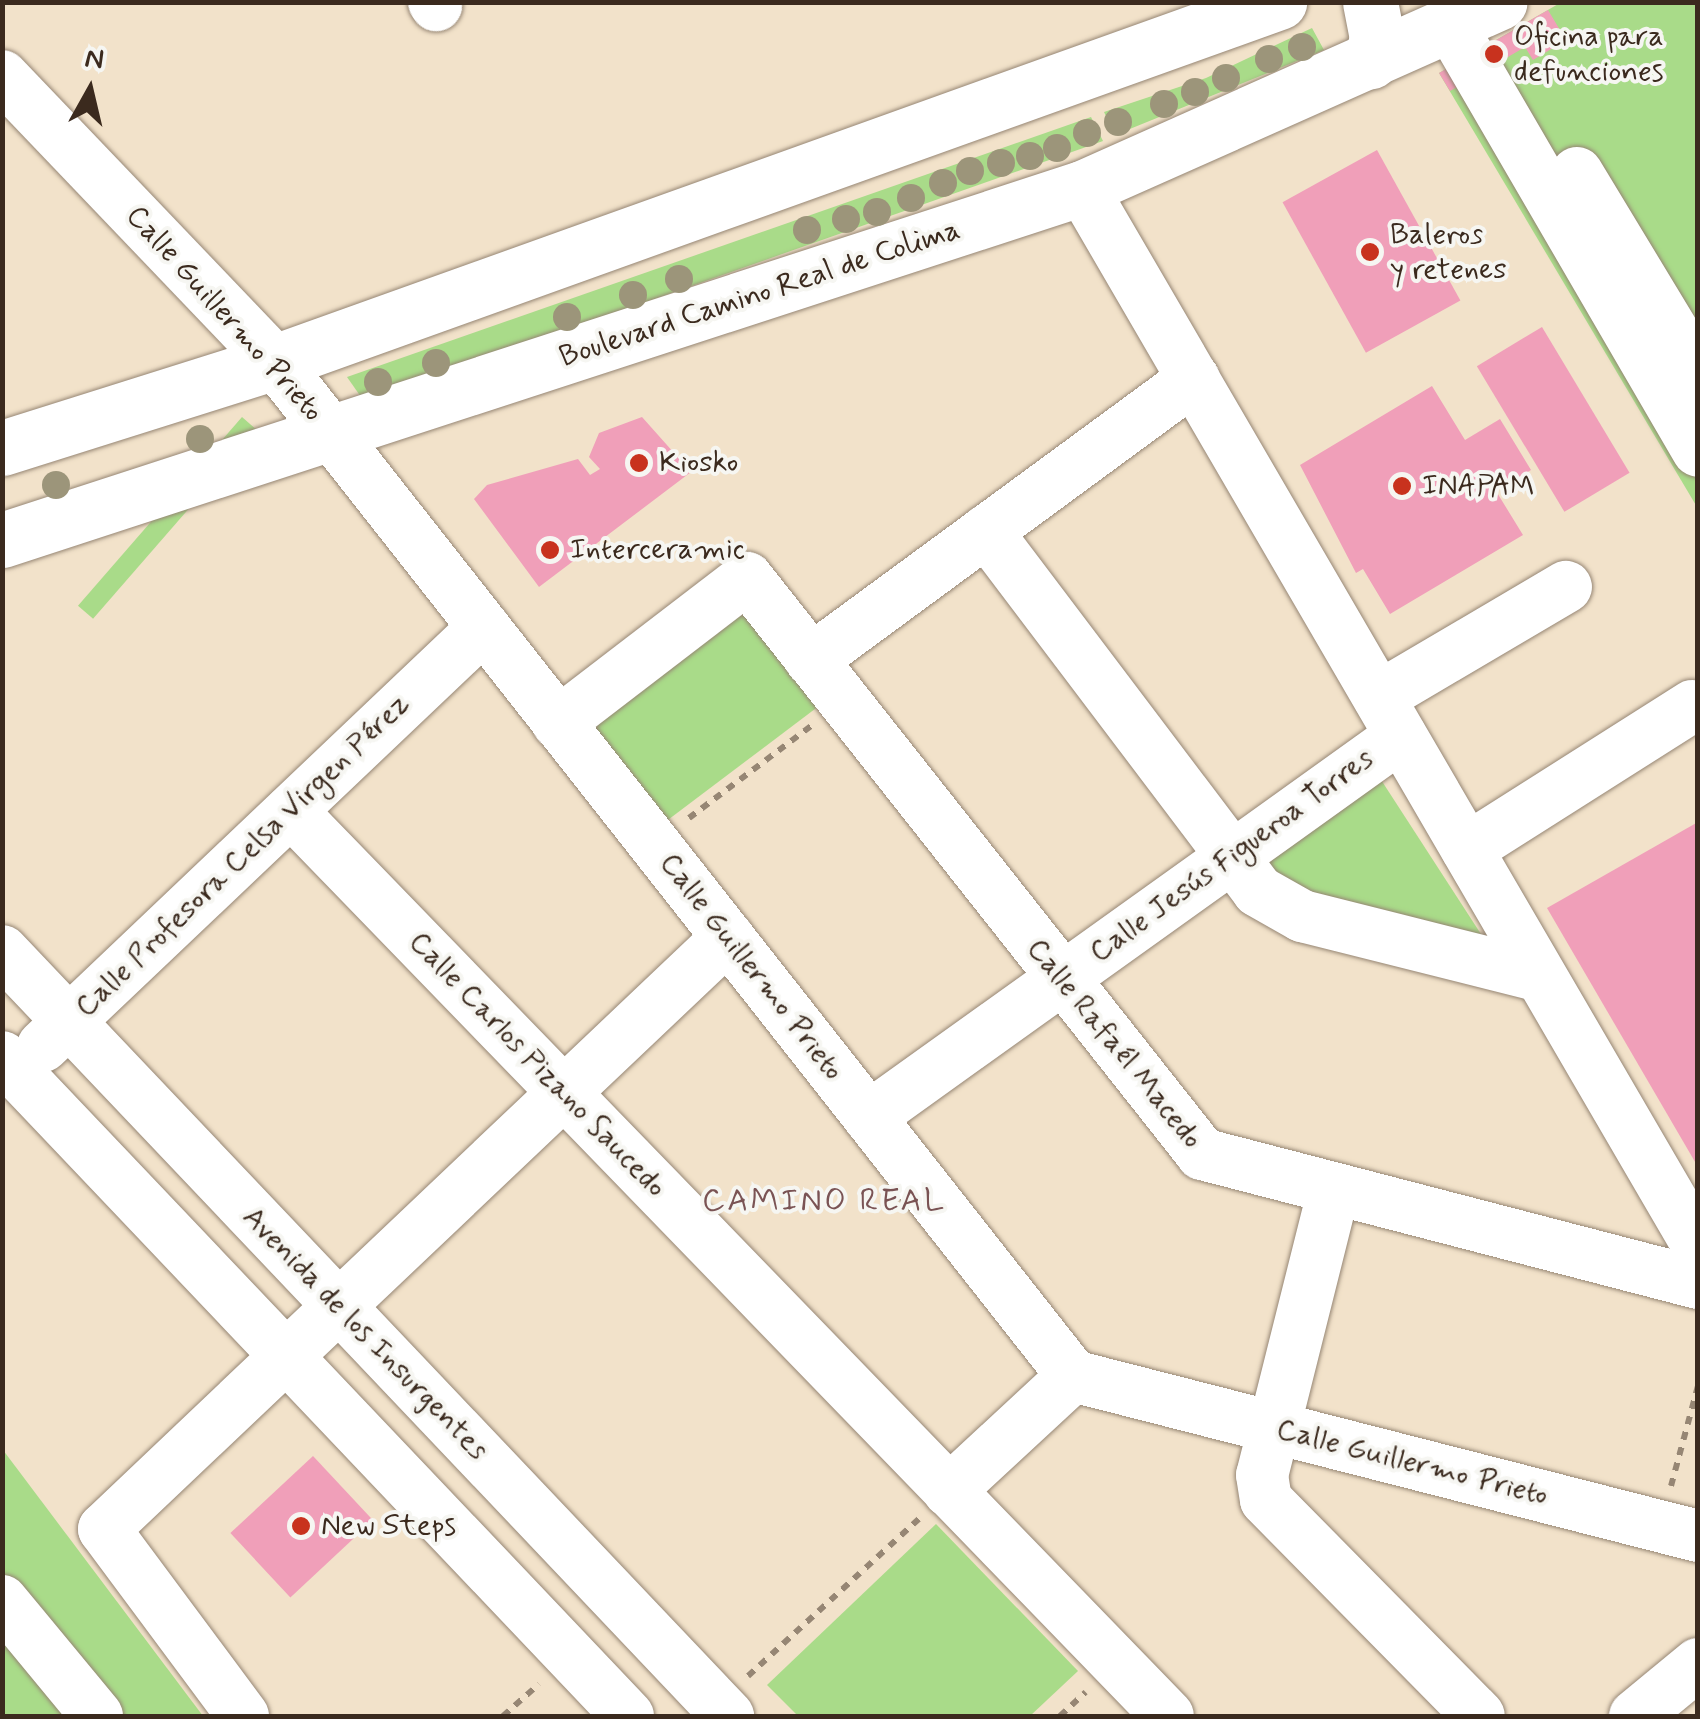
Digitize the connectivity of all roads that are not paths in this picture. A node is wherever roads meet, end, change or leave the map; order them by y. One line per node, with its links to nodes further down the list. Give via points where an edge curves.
1 (1370, 2): 4 (main road, via 1377,38)
2 (1271, 4): 8 (main road)
3 (1477, 15): 4 (main road, Boulevard Camino Real de Colima); 7 (street)
4 (1370, 60): 6 (main road, Boulevard Camino Real de Colima)
5 (2, 76): 8 (street, Calle Guillermo Prieto)
6 (1082, 188): 10 (street); 11 (main road, Boulevard Camino Real de Colima)
7 (1628, 293): 9 (street); 13 (street)
8 (275, 362): 11 (street, Calle Guillermo Prieto); 12 (main road)
9 (1698, 373)
10 (1194, 379): 14 (street); 20 (street)
11 (332, 435): 15 (main road, Boulevard Camino Real de Colima); 17 (street, Calle Guillermo Prieto)
12 (2, 448)
13 (1698, 451)
14 (986, 531): 18 (street); 24 (street)
15 (2, 540)
16 (1566, 587): 20 (street, Calle Jesús Figueroa Torres)
17 (484, 628): 21 (street, Calle Guillermo Prieto); 22 (street, Calle Profesora Celsa Virgen Pérez)
18 (811, 660): 21 (street, Calle Rafaél Macedo, via 748,578); 28 (street, Calle Rafaél Macedo)
19 (1692, 706): 23 (street)
20 (1390, 716): 23 (street); 24 (street, Calle Jesús Figueroa Torres)
21 (558, 722): 25 (street, Calle Guillermo Prieto)
22 (292, 811): 29 (street, Calle Profesora Celsa Virgen Pérez); 31 (street, Calle Carlos Pizano Saucedo)
23 (1467, 849): 27 (street)
24 (1229, 858): 27 (street, via 1258,891 1302,916); 28 (street, Calle Jesús Figueroa Torres)
25 (728, 938): 31 (street); 32 (street, Calle Guillermo Prieto)
26 (2, 952): 29 (street, Avenida de los Insurgentes)
27 (1540, 976): 34 (street)
28 (1059, 980): 32 (street, Calle Jesús Figueroa Torres); 33 (street, Calle Rafaél Macedo, via 1202,1154)
29 (68, 1022): 30 (street, Calle Profesora Celsa Virgen Pérez); 36 (street, Avenida de los Insurgentes)
30 (7, 1071): 37 (street)
31 (564, 1093): 36 (street); 40 (street, Calle Carlos Pizano Saucedo)
32 (868, 1117): 38 (street, Calle Guillermo Prieto)
33 (1334, 1189): 35 (street, Calle Rafaél Macedo); 39 (street)
34 (1698, 1246)
35 (1698, 1283)
36 (339, 1307): 37 (street); 44 (street, Avenida de los Insurgentes)
37 (286, 1356): 46 (street, via 104,1530); 47 (street)
38 (1073, 1376): 39 (street, Calle Guillermo Prieto); 40 (street)
39 (1274, 1428): 41 (street, Calle Guillermo Prieto); 49 (street, via 1262,1475 1266,1500)
40 (949, 1491): 48 (street, Calle Carlos Pizano Saucedo)
41 (1679, 1532)
42 (2, 1601): 45 (street)
43 (1698, 1664): 50 (street)
44 (716, 1713)
45 (97, 1716)
46 (243, 1716)
47 (628, 1716)
48 (1168, 1716)
49 (1479, 1716)
50 (1635, 1716)

